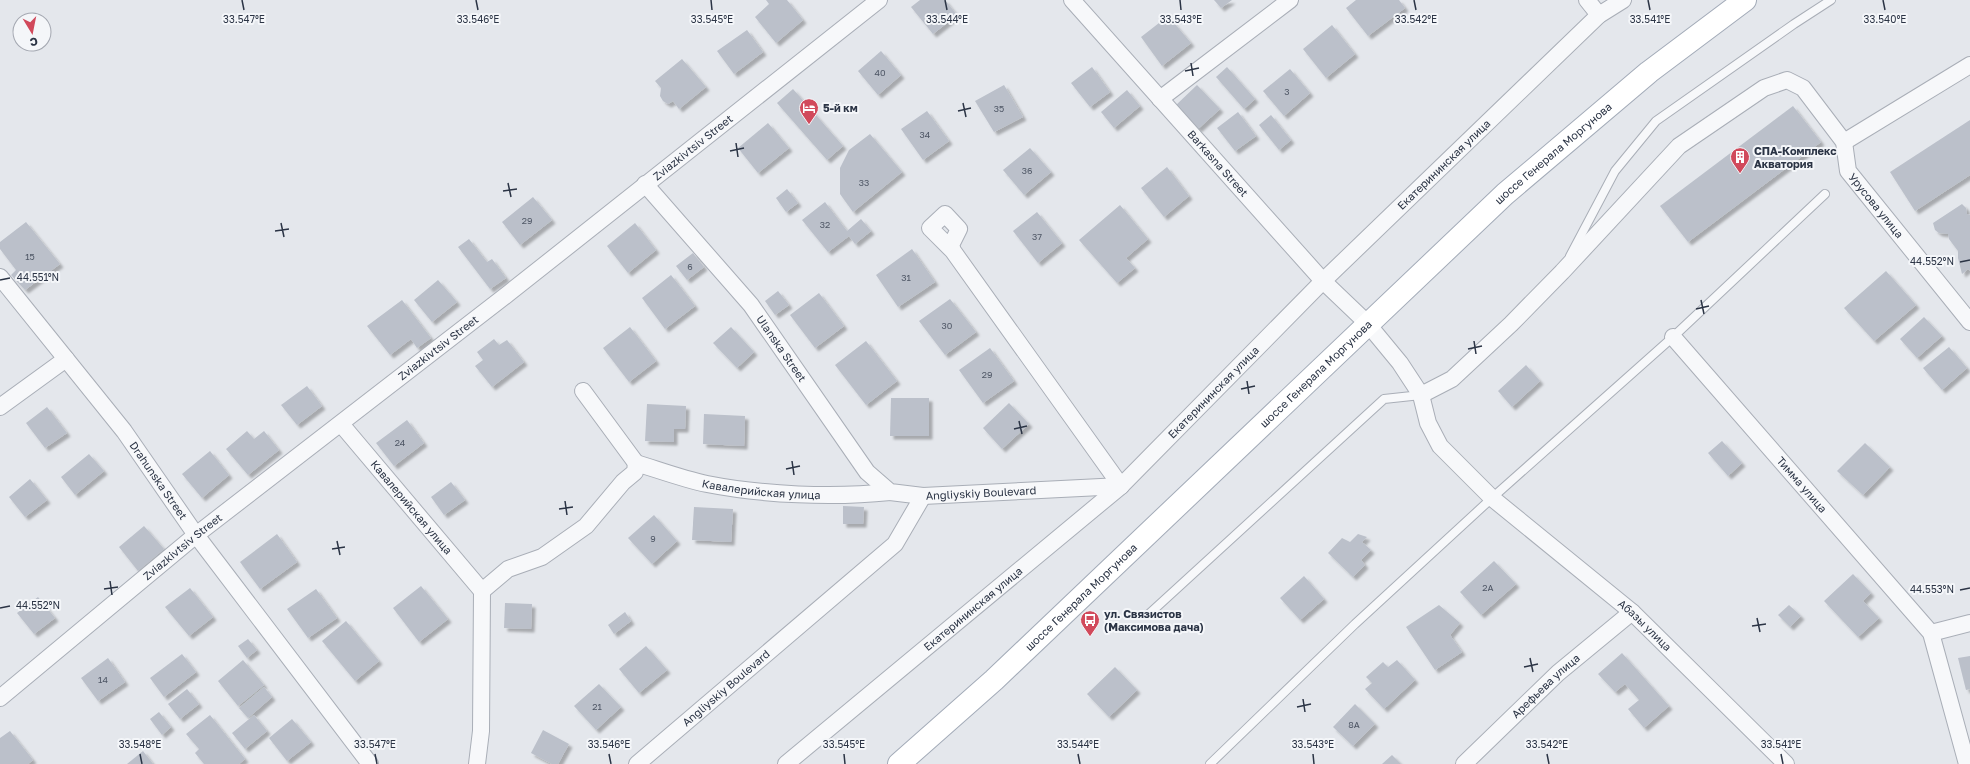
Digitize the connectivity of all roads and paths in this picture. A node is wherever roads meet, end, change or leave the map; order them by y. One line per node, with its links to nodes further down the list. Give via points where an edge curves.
1 (879, 0): 13 (street, Zviazkivtsiv Street)
2 (1072, 0): 11 (street, Barkasna Street)
3 (1290, 0): 11 (street)
4 (1587, 0): 9 (street)
5 (1611, 0): 9 (lane)
6 (1623, 0): 9 (street, Екатерининская улица)
7 (1745, 0): 20 (main road, шоссе Генерала Моргунова, via 1649,72 1505,194)
8 (1831, 0): 16 (lane, via 1656,121 1615,171)
9 (1599, 15): 18 (street, Екатерининская улица)
10 (1970, 65): 12 (street)
11 (1160, 99): 18 (street, Barkasna Street)
12 (1844, 142): 16 (street, via 1803,88 1787,80 1764,88 1679,146); 19 (street, Урусова улица, via 1848,171)
13 (645, 184): 26 (street, Zviazkivtsiv Street); 29 (street, Ulanska Street, via 751,305 867,472)
14 (1825, 194): 21 (lane)
15 (953, 251): 28 (street)
16 (1562, 272): 24 (street, via 1452,379)
17 (0, 277): 22 (street, Drahunska Street)
18 (1323, 282): 20 (street, Barkasna Street); 28 (street, Екатерининская улица)
19 (1970, 322)
20 (1367, 323): 24 (street, Barkasna Street, via 1400,363); 43 (main road, шоссе Генерала Моргунова, via 994,680)
21 (1673, 338): 31 (lane); 37 (street, Тимма улица)
22 (66, 359): 25 (street); 32 (street, Drahunska Street, via 124,431)
23 (583, 391): 27 (street)
24 (1421, 395): 31 (street, Абазы улица, via 1428,423 1440,446); 35 (lane, via 1384,399)
25 (0, 407)
26 (341, 424): 32 (street, Zviazkivtsiv Street); 33 (street, Кавалерийская улица)
27 (636, 463): 29 (street, Кавалерийская улица, via 705,483 734,488 856,495); 33 (street, via 636,472 623,482 586,526 542,557 508,569)
28 (1121, 486): 30 (street, Angliyskiy Boulevard); 42 (street, Екатерининская улица)
29 (890, 492): 30 (street)
30 (923, 496): 41 (street, Angliyskiy Boulevard, via 895,544)
31 (1492, 498): 34 (street, Абазы улица); 44 (lane)
32 (196, 535): 38 (street, Zviazkivtsiv Street); 39 (street, Drahunska Street)
33 (482, 591): 40 (street, via 481,731)
34 (1632, 612): 45 (street, Арефьева улица, via 1558,673); 46 (street, Абазы улица)
35 (1149, 614)
36 (1970, 623): 37 (street)
37 (1931, 633): 47 (street, Тимма улица)
38 (0, 698)
39 (370, 764)
40 (477, 764)
41 (637, 764)
42 (786, 764)
43 (899, 764)
44 (1210, 764)
45 (1464, 764)
46 (1786, 764)
47 (1966, 764)

